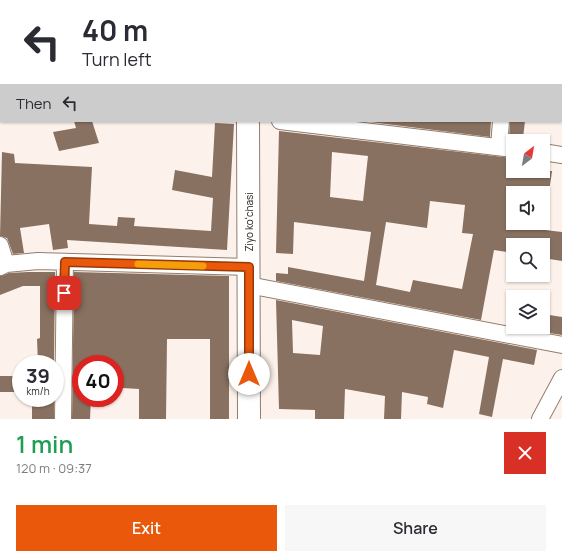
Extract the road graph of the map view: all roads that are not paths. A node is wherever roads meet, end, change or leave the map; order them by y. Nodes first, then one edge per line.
1 (248, 122) edge
2 (298, 122) edge
3 (502, 122) edge
4 (385, 127) edge
5 (506, 148) edge
6 (550, 153) edge
7 (562, 155) edge
8 (0, 245) edge
9 (65, 262) junction
10 (3, 266) edge
11 (249, 276) junction
12 (562, 345) edge
13 (562, 378) edge
14 (63, 419) edge
15 (249, 419) edge
16 (540, 419) edge

1 - 11 street, Ziyo koʻchasi
2 - 4 street
3 - 5 street
4 - 5 street
6 - 7 street
8 - 10 street
9 - 10 street
9 - 11 street
9 - 14 street
11 - 12 street
11 - 15 street, Ziyo koʻchasi
13 - 16 street

